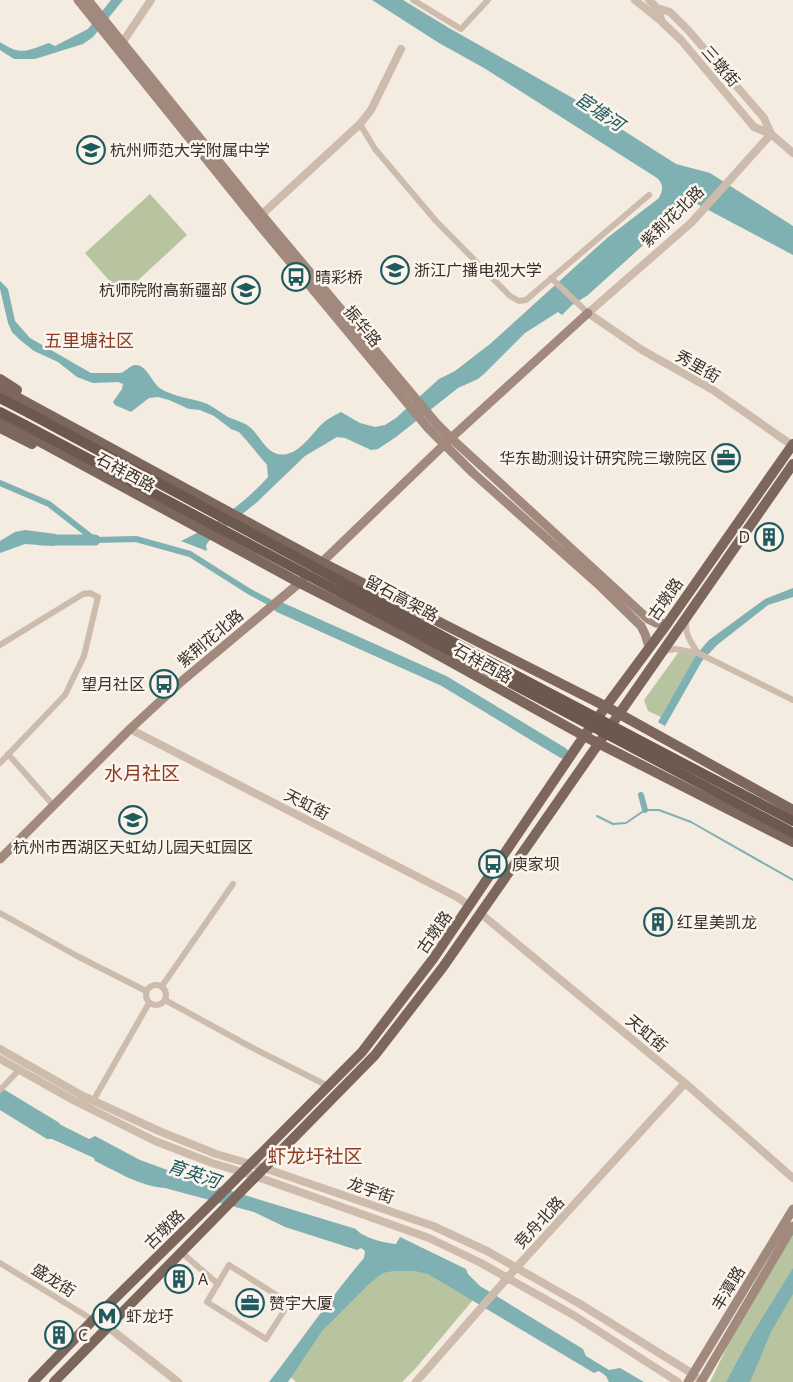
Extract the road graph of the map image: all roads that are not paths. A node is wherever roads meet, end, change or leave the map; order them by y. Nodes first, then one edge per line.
1 (78, 0) edge
2 (88, 0) edge
3 (151, 0) edge
4 (413, 0) edge
5 (488, 0) edge
6 (635, 0) edge
7 (649, 0) edge
8 (657, 8) junction
9 (94, 13) junction
10 (662, 22) junction
11 (120, 46) junction
12 (401, 49) dead end
13 (360, 124) junction
14 (771, 134) junction
15 (793, 153) edge
16 (649, 195) dead end
17 (259, 218) junction
18 (551, 278) junction
19 (588, 313) junction
20 (0, 379) edge
21 (0, 388) edge
22 (409, 397) junction
23 (0, 398) edge
24 (0, 412) edge
25 (0, 420) edge
26 (0, 428) edge
27 (101, 442) junction
28 (447, 442) junction
29 (793, 445) edge
30 (54, 450) junction
31 (793, 464) edge
32 (321, 562) junction
33 (300, 583) junction
34 (687, 616) junction
35 (667, 624) junction
36 (0, 644) edge
37 (649, 647) junction
38 (662, 651) junction
39 (698, 653) junction
40 (793, 700) edge
41 (605, 706) junction
42 (618, 714) junction
43 (130, 728) junction
44 (584, 736) junction
45 (598, 742) junction
46 (8, 754) junction
47 (0, 763) edge
48 (53, 806) junction
49 (793, 810) edge
50 (793, 821) edge
51 (793, 833) edge
52 (793, 842) edge
53 (0, 859) edge
54 (233, 884) dead end
55 (470, 906) junction
56 (0, 913) edge
57 (480, 913) junction
58 (162, 986) junction
59 (146, 991) junction
60 (165, 1000) junction
61 (149, 1003) junction
62 (0, 1049) edge
63 (0, 1059) edge
64 (18, 1071) junction
65 (685, 1083) junction
66 (328, 1086) junction
67 (0, 1090) edge
68 (92, 1101) junction
69 (250, 1164) junction
70 (264, 1168) junction
71 (242, 1172) junction
72 (256, 1176) junction
73 (793, 1178) edge
74 (793, 1209) edge
75 (793, 1226) edge
76 (181, 1252) junction
77 (0, 1263) edge
78 (516, 1268) junction
79 (507, 1278) junction
80 (218, 1284) junction
81 (93, 1320) junction
82 (108, 1327) junction
83 (690, 1378) edge
84 (33, 1382) edge
85 (54, 1382) edge
86 (178, 1382) edge
87 (416, 1382) edge
88 (678, 1382) edge
89 (701, 1382) edge

1 - 9 main road, 振华路
2 - 9 main road, 振华路
3 - 11 street
4 - 5 street
6 - 10 street
7 - 8 street, 三墩街
8 - 10 street, 三墩街
8 - 14 street, 三墩街
9 - 11 main road, 振华路
10 - 14 street, 三墩街
11 - 17 main road, 振华路
12 - 13 street
13 - 17 street
13 - 18 street
14 - 15 street, 三墩街
14 - 19 street, 紫荆花北路
16 - 18 street
17 - 22 main road, 振华路
18 - 19 street
19 - 28 main road, 紫荆花北路
19 - 29 street, 秀里街
20 - 27 main road, 石祥西路
21 - 27 main road, 石祥西路
22 - 28 main road, 振华路
22 - 28 main road, 振华路
23 - 50 highway, 留石高架路, bridge
24 - 51 highway, 留石高架路, bridge
25 - 30 main road, 石祥西路
26 - 30 main road, 石祥西路
27 - 32 main road, 石祥西路
28 - 32 main road, 紫荆花北路
28 - 35 main road, 振华路
28 - 37 main road, 振华路
29 - 35 main road, 古墩路
30 - 33 main road, 石祥西路
31 - 34 main road, 古墩路
32 - 33 main road, 紫荆花北路
32 - 41 main road, 石祥西路
33 - 43 main road, 紫荆花北路
33 - 44 main road, 石祥西路
34 - 38 main road, 古墩路
34 - 39 street
35 - 37 main road, 古墩路
36 - 46 street
37 - 41 main road, 古墩路
38 - 39 street
38 - 42 main road, 古墩路
39 - 40 street
41 - 42 main road, 石祥西路
41 - 44 main road, 古墩路
42 - 45 main road, 古墩路
42 - 49 main road, 石祥西路
43 - 48 main road, 紫荆花北路
43 - 55 street, 天虹街
44 - 45 main road, 石祥西路
44 - 55 main road, 古墩路
45 - 52 main road, 石祥西路
45 - 57 main road, 古墩路
46 - 47 street
46 - 48 street
48 - 53 main road, 紫荆花北路
54 - 58 street
55 - 66 main road, 古墩路
56 - 59 street
57 - 65 street, 天虹街
57 - 70 main road, 古墩路
58 - 59 street
58 - 60 street
59 - 61 street
60 - 61 street
60 - 66 street
61 - 68 street
62 - 68 street, 龙宇街
63 - 64 street, 龙宇街
64 - 67 street
64 - 71 street, 龙宇街
65 - 73 street, 天虹街
65 - 78 street, 竞舟北路
66 - 69 main road, 古墩路
68 - 69 street, 龙宇街
69 - 70 street, 龙宇街
69 - 71 main road, 古墩路
70 - 72 main road, 古墩路
70 - 78 street, 龙宇街
71 - 72 street, 龙宇街
71 - 81 main road, 古墩路
72 - 76 main road, 古墩路
72 - 79 street, 龙宇街
74 - 83 main road, 丰潭路
75 - 89 main road, 丰潭路
76 - 80 street
76 - 82 main road, 古墩路
77 - 81 street, 盛龙街
78 - 79 street, 竞舟北路
78 - 83 street, 龙宇街
79 - 87 street, 竞舟北路
79 - 88 street, 龙宇街
80 - 80 street
81 - 84 main road, 古墩路
82 - 85 main road, 古墩路
82 - 86 street
83 - 89 street, 龙宇街

